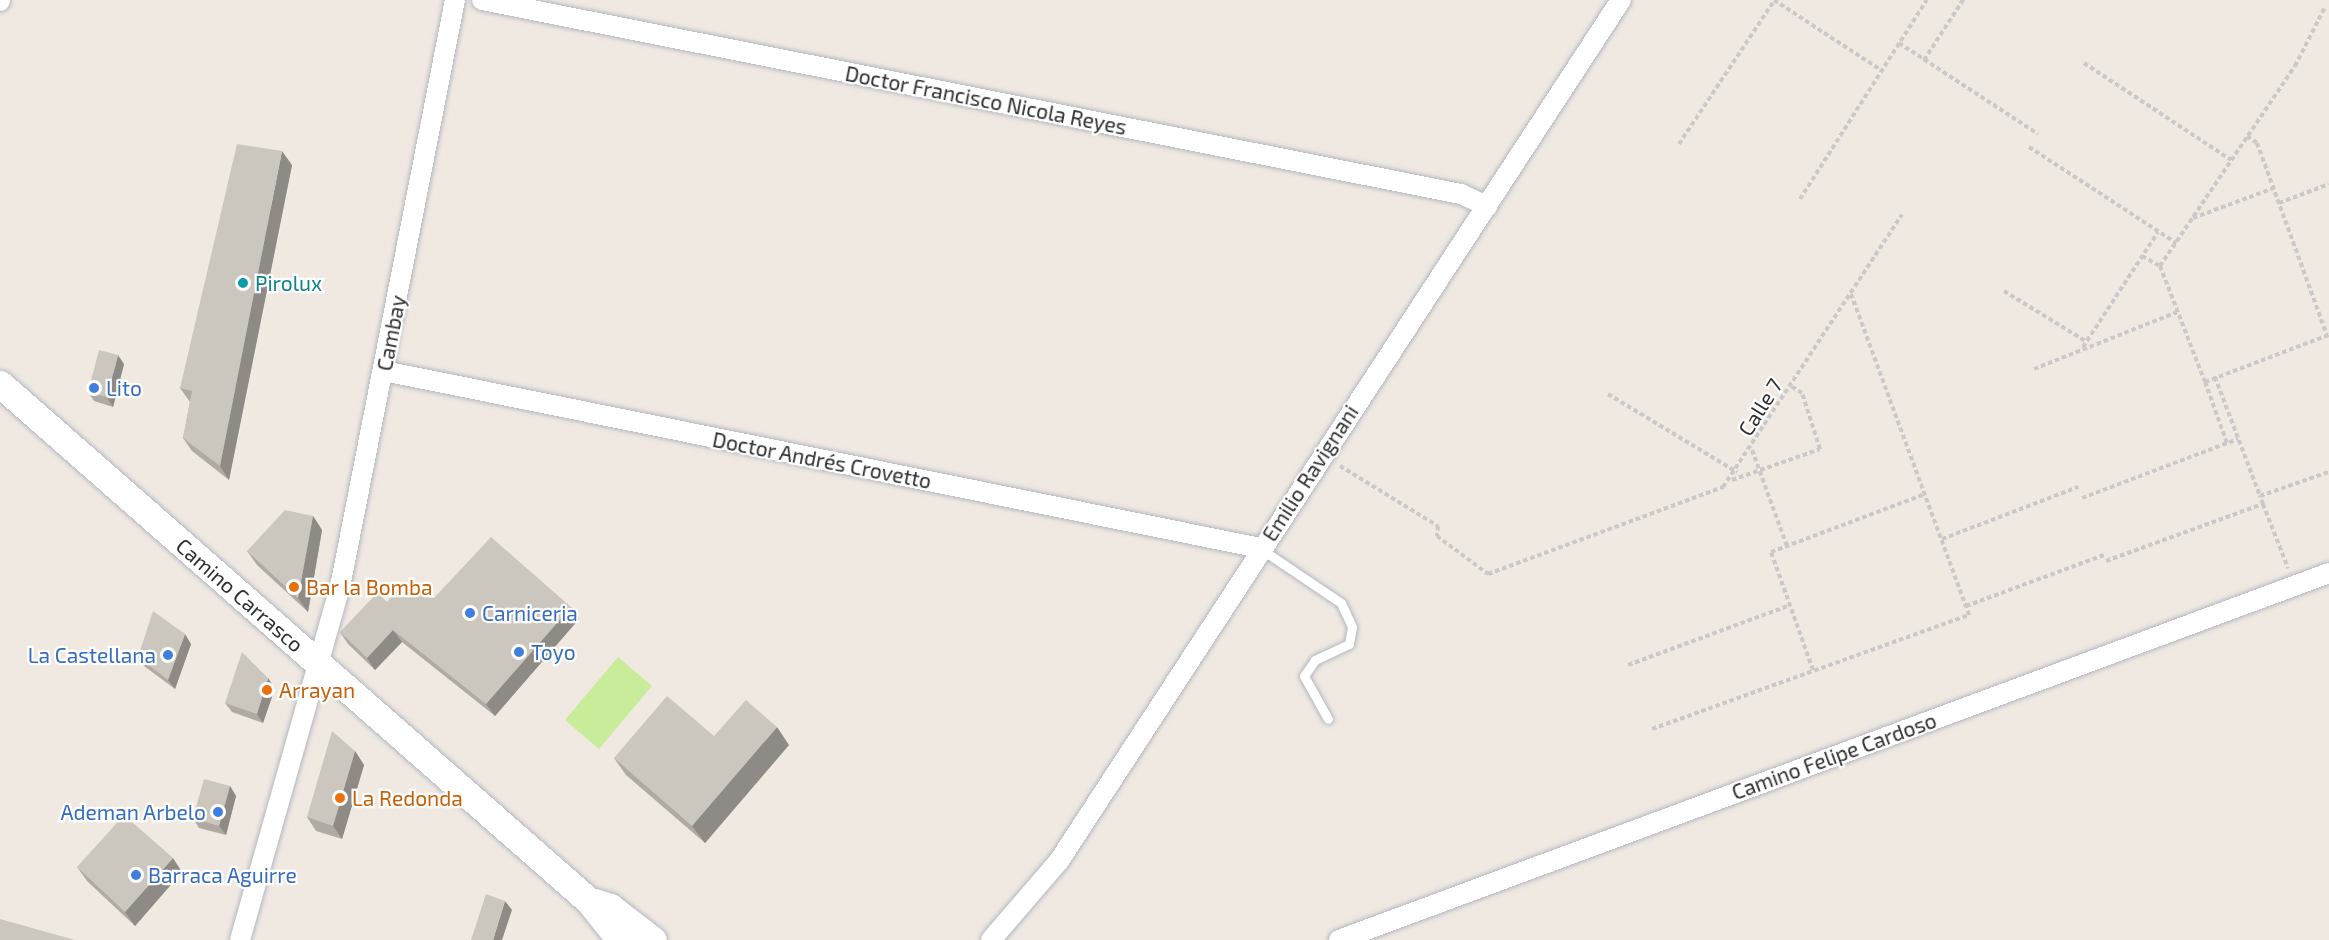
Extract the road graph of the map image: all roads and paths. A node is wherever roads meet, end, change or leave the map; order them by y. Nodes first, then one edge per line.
1 (455, 0) edge
2 (482, 0) edge
3 (1621, 0) edge
4 (1774, 0) edge
5 (1927, 0) edge
6 (1963, 0) edge
7 (2325, 7) dead end
8 (1899, 43) junction
9 (1924, 60) junction
10 (2084, 63) dead end
11 (1881, 70) junction
12 (2038, 134) dead end
13 (2247, 136) junction
14 (1679, 144) dead end
15 (2029, 147) dead end
16 (2231, 160) junction
17 (2329, 184) edge
18 (2274, 188) junction
19 (1800, 199) dead end
20 (2279, 203) junction
21 (1487, 206) junction
22 (1902, 214) dead end
23 (2192, 219) junction
24 (2158, 232) junction
25 (2175, 243) junction
26 (2142, 256) junction
27 (2160, 266) junction
28 (2004, 291) dead end
29 (1851, 293) junction
30 (2177, 312) junction
31 (2328, 335) edge
32 (2087, 342) junction
33 (2083, 348) junction
34 (2034, 369) dead end
35 (384, 371) junction
36 (2215, 377) junction
37 (2205, 382) junction
38 (0, 384) edge
39 (1791, 387) junction
40 (1608, 394) dead end
41 (2238, 439) junction
42 (2227, 444) junction
43 (1751, 450) junction
44 (1322, 454) junction
45 (1758, 471) junction
46 (1737, 472) junction
47 (2329, 472) edge
48 (1732, 480) junction
49 (2078, 487) dead end
50 (1925, 494) junction
51 (2260, 496) junction
52 (2082, 498) dead end
53 (2263, 504) junction
54 (1942, 540) junction
55 (1786, 546) junction
56 (1260, 548) junction
57 (2104, 555) dead end
58 (2106, 561) dead end
59 (2329, 573) edge
60 (2294, 586) junction
61 (1790, 605) junction
62 (1966, 606) junction
63 (319, 665) junction
64 (1628, 665) dead end
65 (1813, 670) junction
66 (1328, 719) dead end
67 (1652, 729) dead end
68 (589, 901) junction
69 (240, 940) edge
70 (620, 940) edge
71 (652, 940) edge
72 (991, 940) edge
73 (1339, 940) edge

1 - 35 street, Cambay
2 - 21 street, Doctor Francisco Nicola Reyes
3 - 21 street, Emilio Ravignani
4 - 11 path
4 - 14 path
5 - 8 path
6 - 9 path
7 - 13 path
8 - 9 path
8 - 11 path
9 - 12 path
10 - 16 path
11 - 19 path
13 - 16 path
13 - 18 path
15 - 24 path
16 - 23 path
17 - 20 path
18 - 20 path
18 - 23 path
20 - 31 path
21 - 44 street, Emilio Ravignani
22 - 29 path, Calle 7
23 - 25 path
24 - 25 path
24 - 26 path
25 - 27 path
26 - 27 path
26 - 32 path
27 - 30 path
28 - 32 path
29 - 39 path, Calle 7
29 - 50 path
30 - 33 path
30 - 37 path
31 - 36 path
32 - 33 path
33 - 34 path
35 - 56 street, Doctor Andrés Crovetto
35 - 63 street, Cambay
36 - 37 path
36 - 41 path
37 - 42 path
38 - 63 main road, Camino Carrasco
39 - 43 path, Calle 7
39 - 45 path
40 - 46 path
41 - 42 path
41 - 51 path
42 - 52 path
43 - 45 path
43 - 46 path, Calle 7
44 - 48 path
44 - 56 street, Emilio Ravignani
45 - 48 path
45 - 55 path
46 - 48 path, Calle 7
47 - 51 path
49 - 54 path
50 - 54 path
50 - 55 path
51 - 53 path
53 - 58 path
53 - 60 path
54 - 62 path
55 - 61 path
56 - 66 lane
56 - 72 street, Emilio Ravignani
57 - 62 path
59 - 60 street, Camino Felipe Cardoso
60 - 73 street, Camino Felipe Cardoso
61 - 64 path
61 - 65 path
62 - 65 path
63 - 68 main road, Camino Carrasco
63 - 69 street, Cambay
65 - 67 path
68 - 70 main road, Camino Carrasco
68 - 71 main road, Camino Carrasco

